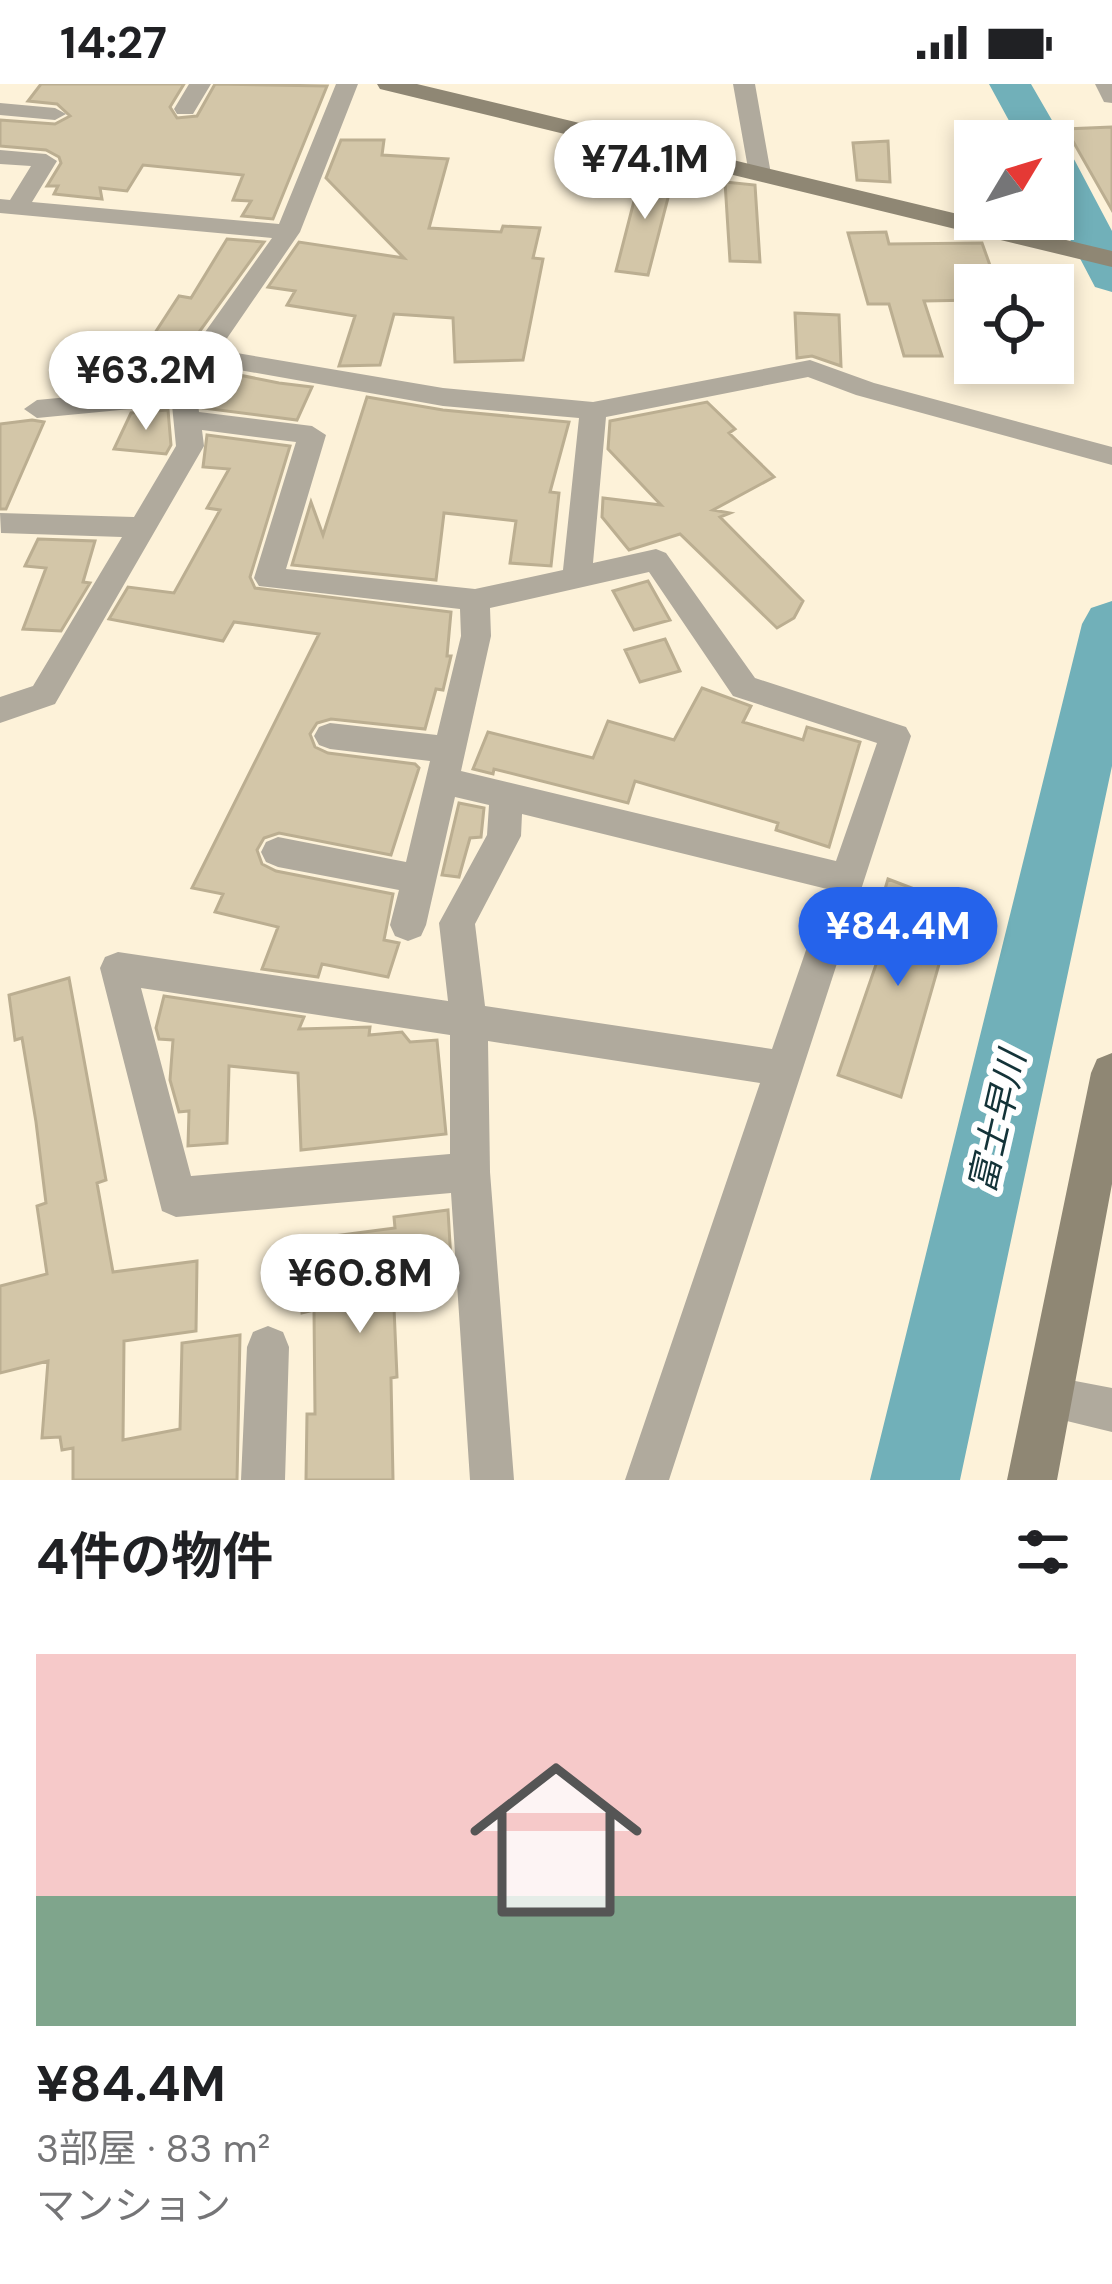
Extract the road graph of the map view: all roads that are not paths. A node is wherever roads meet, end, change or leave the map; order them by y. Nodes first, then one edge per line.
1 (11, 84) edge
2 (200, 84) edge
3 (346, 84) edge
4 (388, 84) edge
5 (744, 84) edge
6 (1106, 84) edge
7 (1112, 97) edge
8 (0, 105) edge
9 (185, 109) dead end
10 (55, 113) dead end
11 (0, 157) edge
12 (760, 174) junction
13 (8, 207) edge
14 (288, 232) junction
15 (1112, 259) edge
16 (202, 355) junction
17 (186, 407) junction
18 (37, 409) dead end
19 (592, 411) junction
20 (1112, 456) edge
21 (1, 523) edge
22 (142, 527) junction
23 (577, 576) junction
24 (475, 600) junction
25 (0, 710) edge
26 (330, 736) dead end
27 (448, 766) junction
28 (506, 796) junction
29 (278, 851) dead end
30 (417, 879) junction
31 (847, 879) junction
32 (408, 925) dead end
33 (469, 1024) junction
34 (782, 1068) junction
35 (1112, 1073) edge
36 (470, 1172) junction
37 (268, 1347) dead end
38 (1049, 1398) junction
39 (1112, 1410) edge
40 (263, 1480) edge
41 (492, 1480) edge
42 (647, 1480) edge
43 (1032, 1480) edge

1 - 8 street
2 - 9 street
3 - 14 street
4 - 12 street
5 - 12 street
6 - 7 street
8 - 10 street
11 - 13 street
12 - 15 street
13 - 14 street
14 - 16 street
16 - 17 street
16 - 19 street
17 - 18 street
17 - 22 street
17 - 24 street
19 - 20 street
19 - 23 street
21 - 22 street
22 - 25 street
23 - 24 street
23 - 31 street
24 - 27 street
26 - 27 street
27 - 28 street
27 - 30 street
28 - 31 street
28 - 33 street
29 - 30 street
30 - 32 street
31 - 34 street
33 - 34 street
33 - 36 street
33 - 36 street
34 - 42 street
35 - 38 street
36 - 41 street
37 - 40 street
38 - 39 street
38 - 43 street

